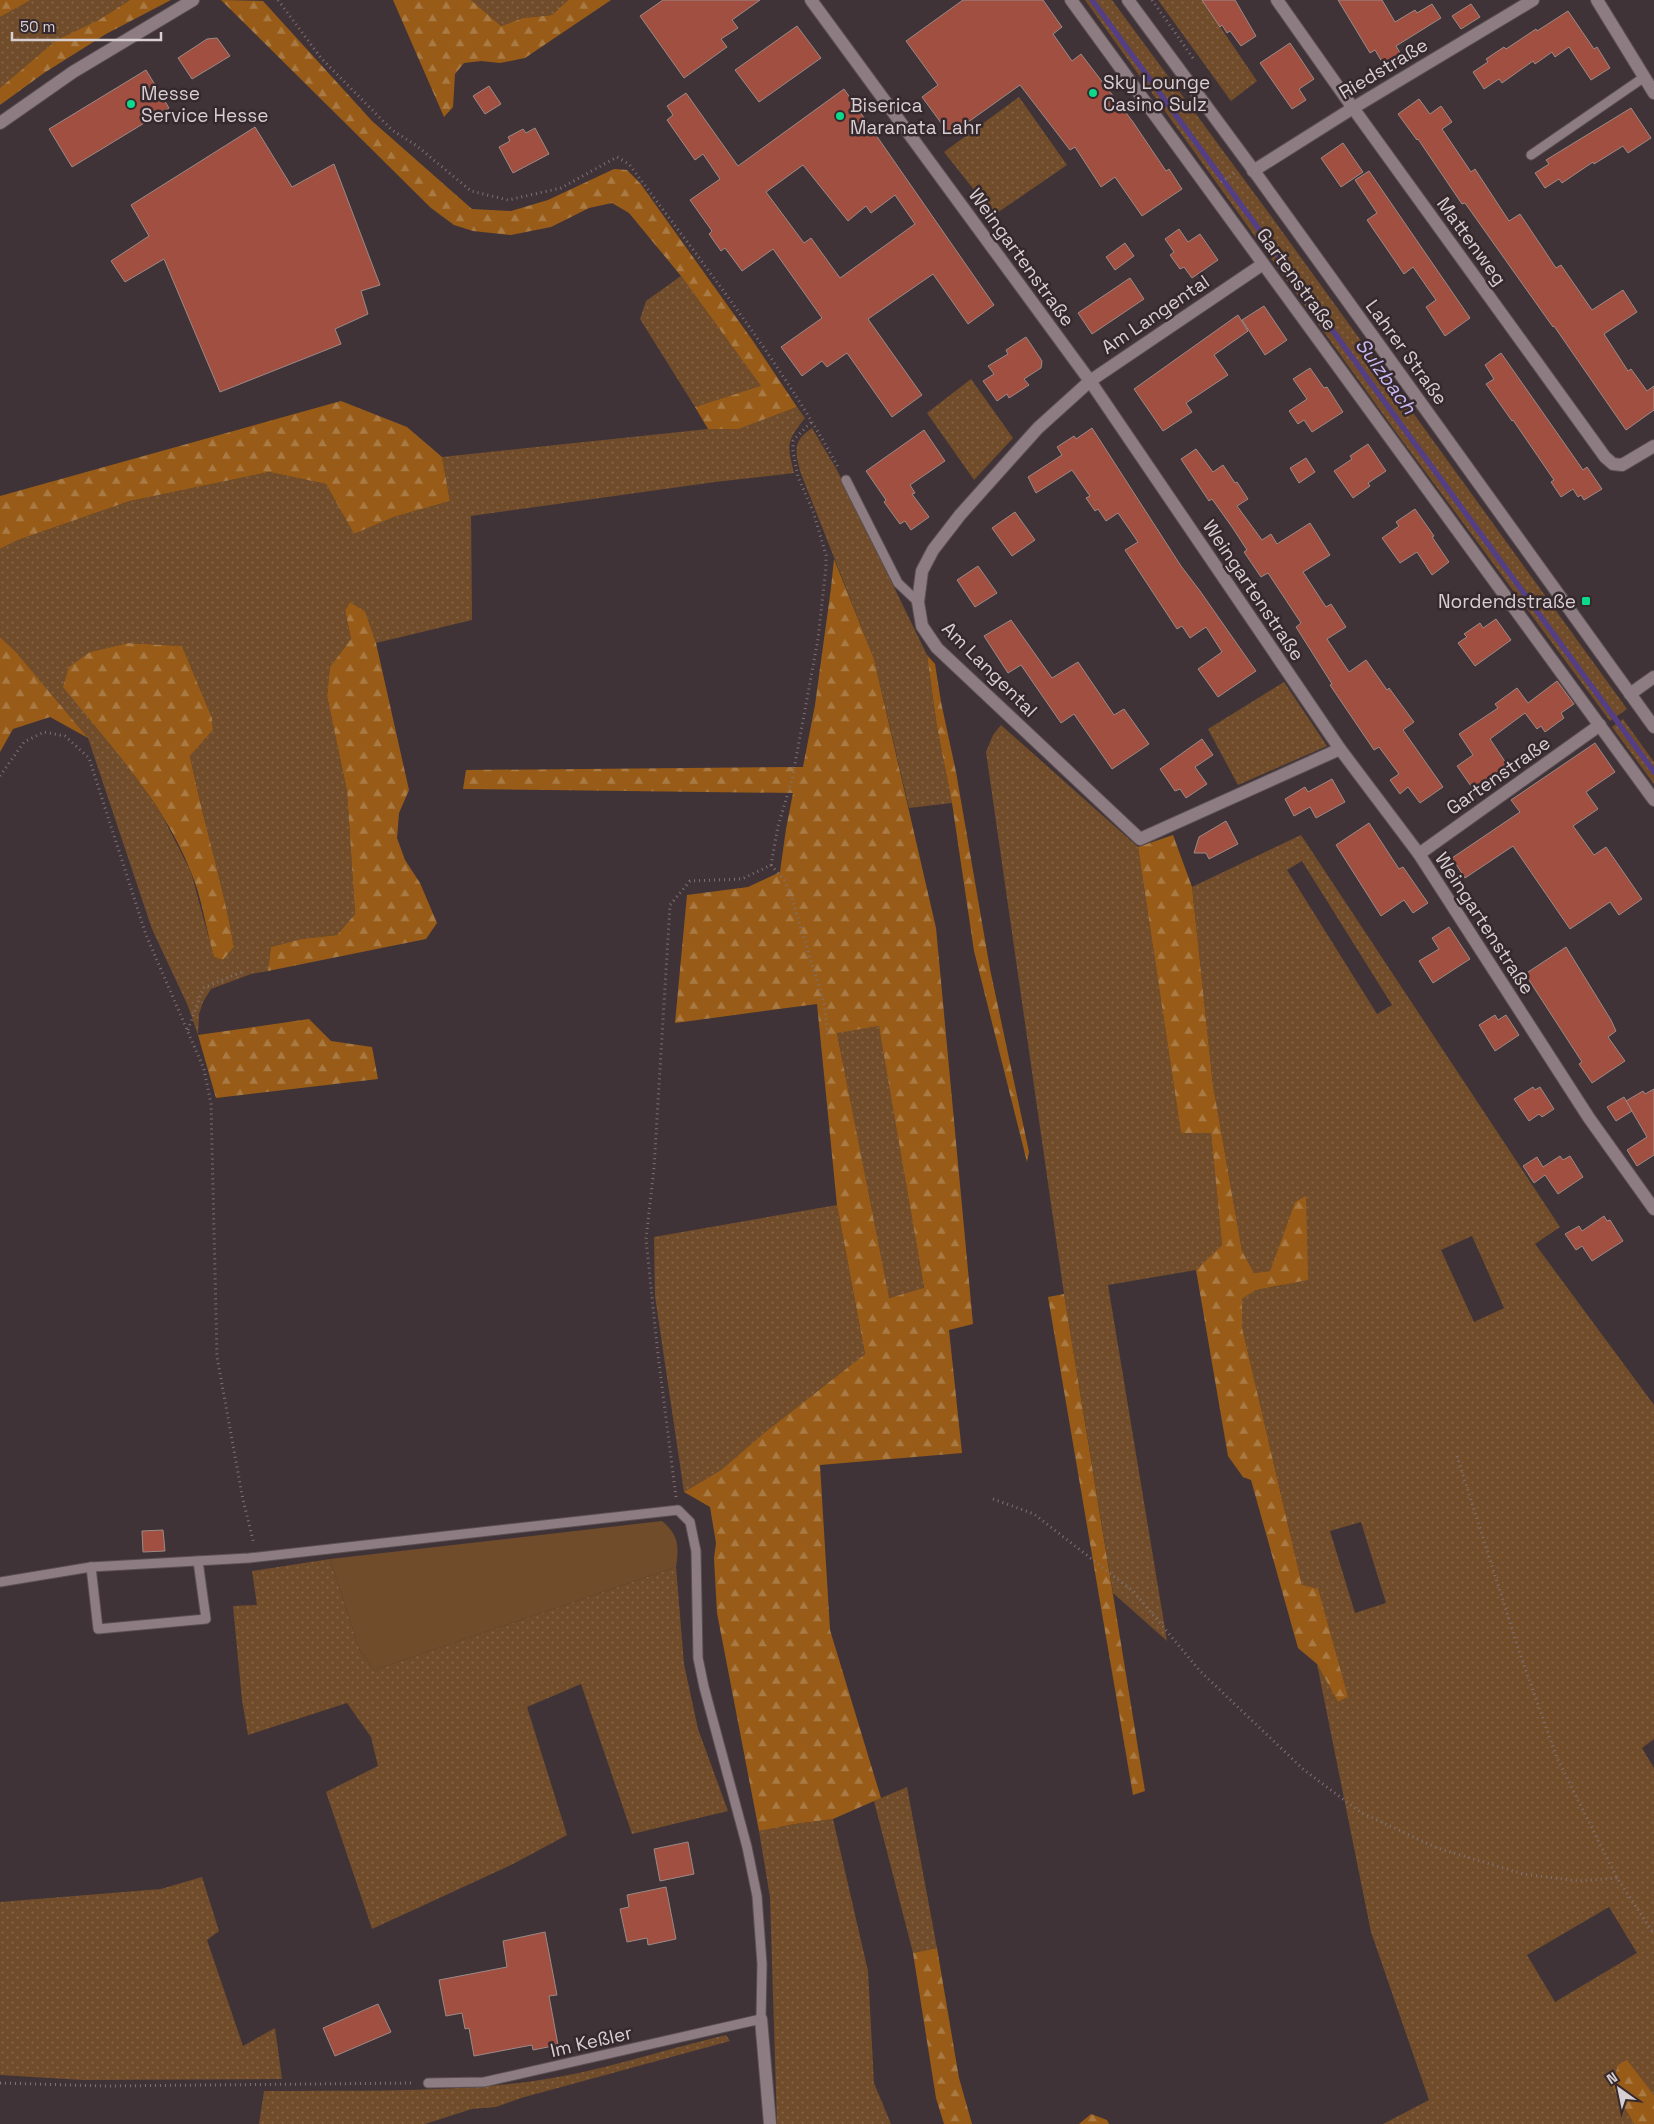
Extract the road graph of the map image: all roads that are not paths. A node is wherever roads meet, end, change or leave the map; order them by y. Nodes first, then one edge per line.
1 (193, 0) edge
2 (811, 0) edge
3 (1071, 0) edge
4 (1128, 0) edge
5 (1277, 0) edge
6 (1533, 0) edge
7 (1597, 0) edge
8 (1643, 78) junction
9 (1654, 93) edge
10 (1353, 108) junction
11 (0, 123) edge
12 (1531, 155) dead end
13 (1253, 171) junction
14 (1262, 264) junction
15 (1090, 381) junction
16 (1654, 446) edge
17 (846, 480) road end
18 (918, 602) junction
19 (1654, 677) edge
20 (1630, 694) junction
21 (1600, 725) junction
22 (1654, 727) edge
23 (1340, 748) junction
24 (1654, 800) edge
25 (1419, 854) junction
26 (1654, 1209) edge
27 (198, 1561) junction
28 (90, 1567) junction
29 (0, 1582) edge
30 (761, 2019) junction
31 (428, 2083) road end
32 (770, 2124) edge

1 - 11 street
2 - 15 street, Weingartenstraße
3 - 14 street, Gartenstraße
4 - 13 street, Lahrer Straße
5 - 10 street, Mattenweg
6 - 10 street, Riedstraße
7 - 8 street
8 - 9 street
8 - 12 lane
10 - 13 street, Riedstraße
10 - 16 street, Mattenweg
13 - 20 street, Lahrer Straße
14 - 15 street, Am Langental
14 - 21 street, Gartenstraße
15 - 18 street, Am Langental
15 - 23 street, Weingartenstraße
17 - 18 lane
18 - 23 street, Am Langental
19 - 20 street
20 - 22 street, Lahrer Straße
21 - 24 street, Gartenstraße
21 - 25 street, Gartenstraße
23 - 25 street, Weingartenstraße
25 - 26 street, Weingartenstraße
27 - 28 lane
27 - 28 lane
27 - 30 lane
28 - 29 lane
30 - 31 lane, Im Keßler
30 - 32 street

